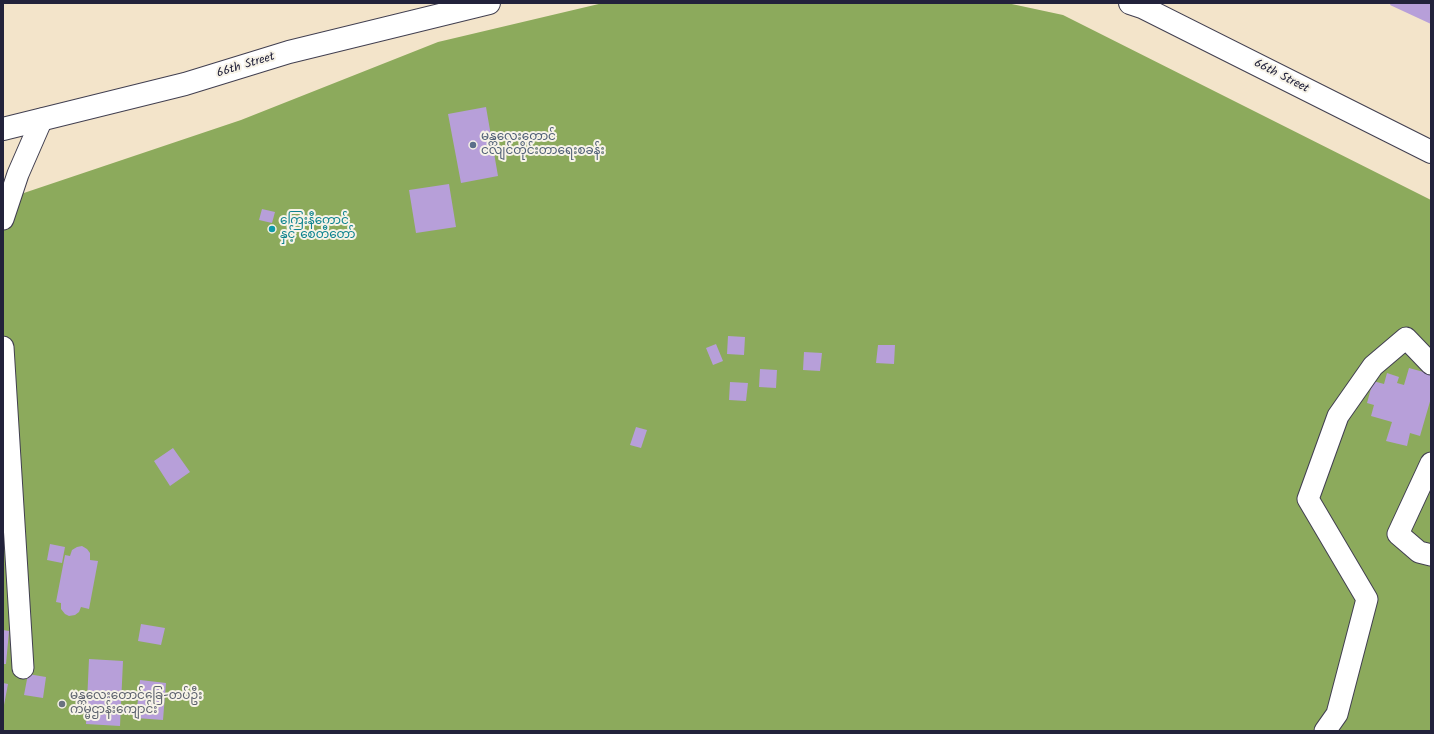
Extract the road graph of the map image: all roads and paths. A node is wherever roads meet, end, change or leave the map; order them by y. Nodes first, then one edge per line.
1 (489, 3) edge
2 (1130, 3) edge
3 (42, 118) junction
4 (3, 129) edge
5 (1431, 152) edge
6 (3, 219) edge
7 (3, 347) edge
8 (1431, 364) edge
9 (1431, 463) edge
10 (1431, 555) edge
11 (23, 668) dead end
12 (1325, 731) edge

1 - 3 street, 66th Street
2 - 5 street, 66th Street
3 - 4 street, 66th Street
3 - 6 street
7 - 11 street
8 - 12 street
9 - 10 street

